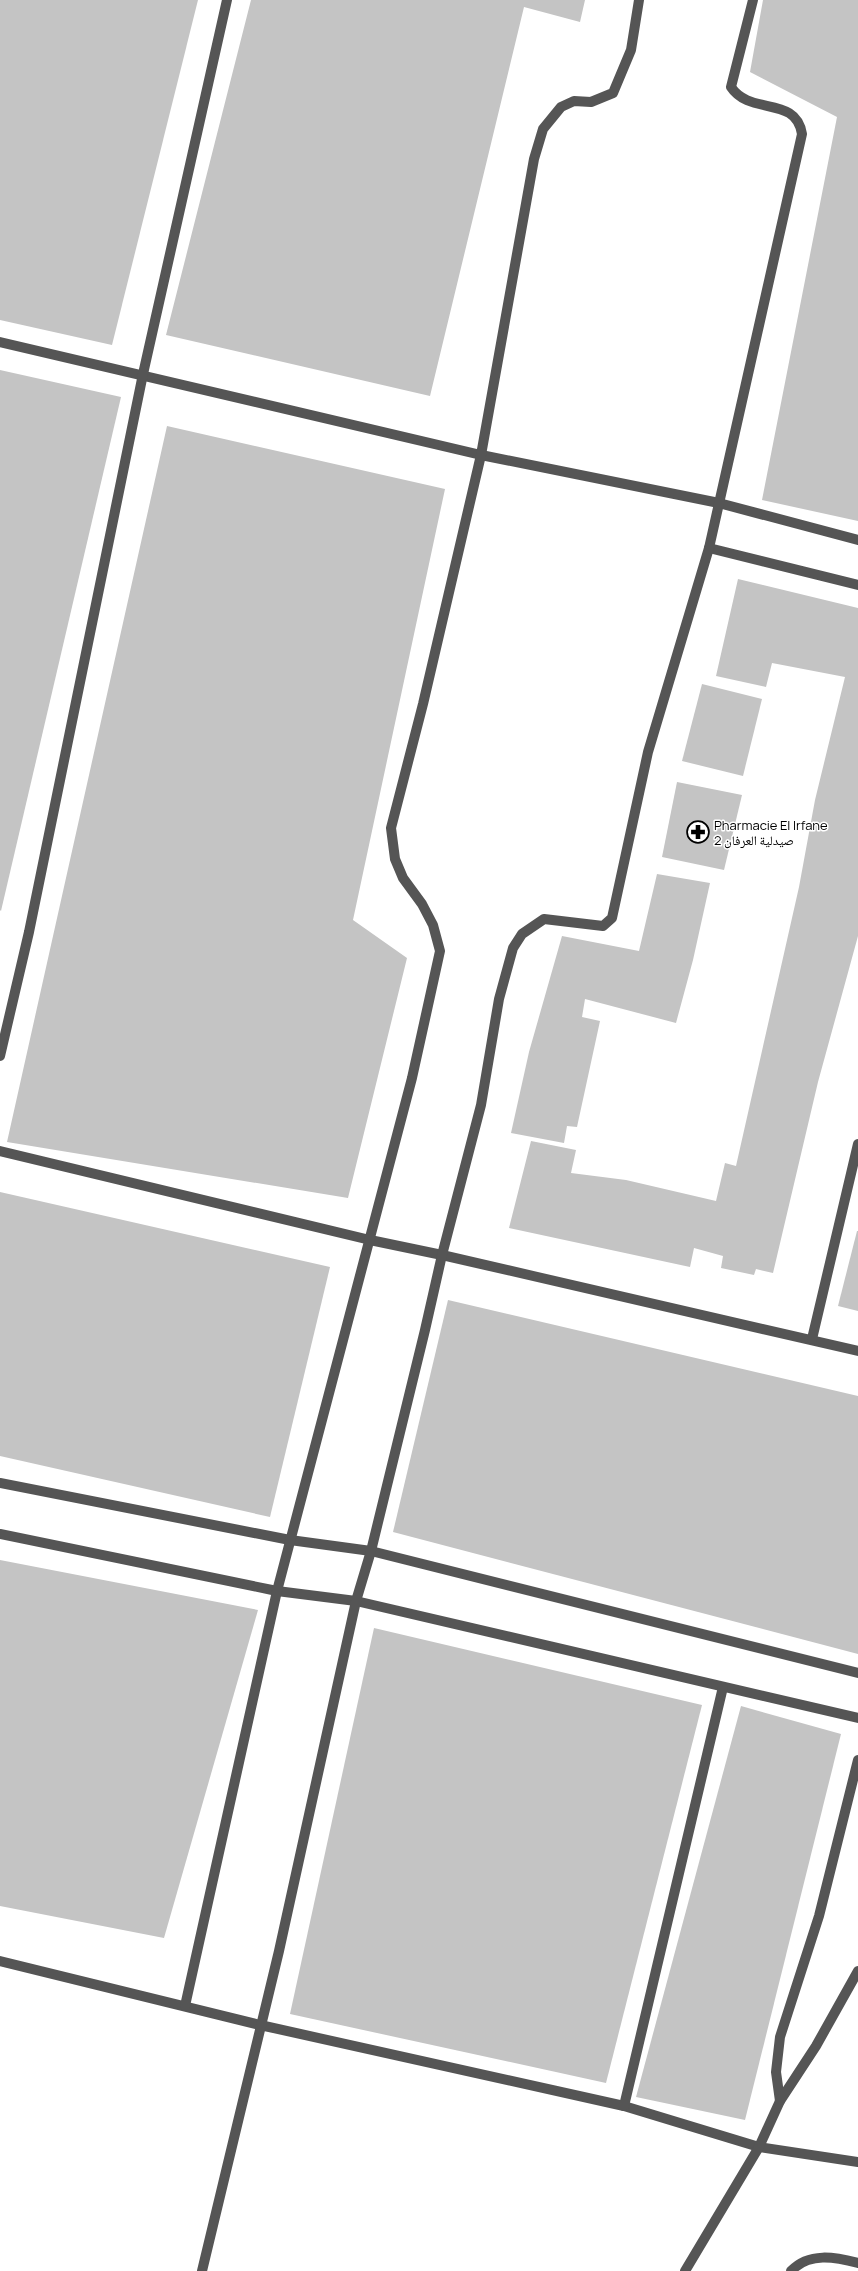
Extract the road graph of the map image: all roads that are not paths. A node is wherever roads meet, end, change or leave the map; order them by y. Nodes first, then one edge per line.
1 (227, 0) edge
2 (639, 0) edge
3 (753, 0) edge
4 (0, 342) edge
5 (143, 374) junction
6 (481, 455) junction
7 (719, 503) junction
8 (858, 540) edge
9 (709, 548) junction
10 (858, 585) edge
11 (0, 1056) edge
12 (858, 1144) edge
13 (0, 1152) edge
14 (370, 1240) junction
15 (442, 1255) junction
16 (812, 1339) junction
17 (858, 1351) edge
18 (0, 1483) edge
19 (0, 1534) edge
20 (290, 1540) junction
21 (371, 1551) junction
22 (277, 1591) junction
23 (356, 1601) junction
24 (858, 1673) edge
25 (723, 1687) junction
26 (858, 1718) edge
27 (858, 1760) edge
28 (0, 1961) edge
29 (858, 1971) edge
30 (185, 2006) junction
31 (260, 2025) junction
32 (780, 2101) junction
33 (624, 2106) junction
34 (759, 2147) junction
35 (858, 2162) edge
36 (858, 2263) edge
37 (202, 2271) edge
38 (685, 2271) edge
39 (791, 2271) edge

1 - 5 street
2 - 6 street
3 - 7 street
4 - 5 street
5 - 6 street
5 - 11 street
6 - 7 street
6 - 14 street
7 - 8 street
7 - 9 street
9 - 10 street
9 - 15 street
12 - 16 street
13 - 14 street
14 - 15 street
14 - 20 street
15 - 16 street
15 - 21 street
16 - 17 street
18 - 20 street
19 - 22 street
20 - 21 street
20 - 22 street
21 - 23 street
21 - 24 street
22 - 23 street
22 - 30 street
23 - 25 street
23 - 31 street
25 - 26 street
25 - 33 street
27 - 32 street
28 - 30 street
29 - 32 street
30 - 31 street
31 - 33 street
31 - 37 street
32 - 34 street
33 - 34 street
34 - 35 street
34 - 38 street
36 - 39 street

